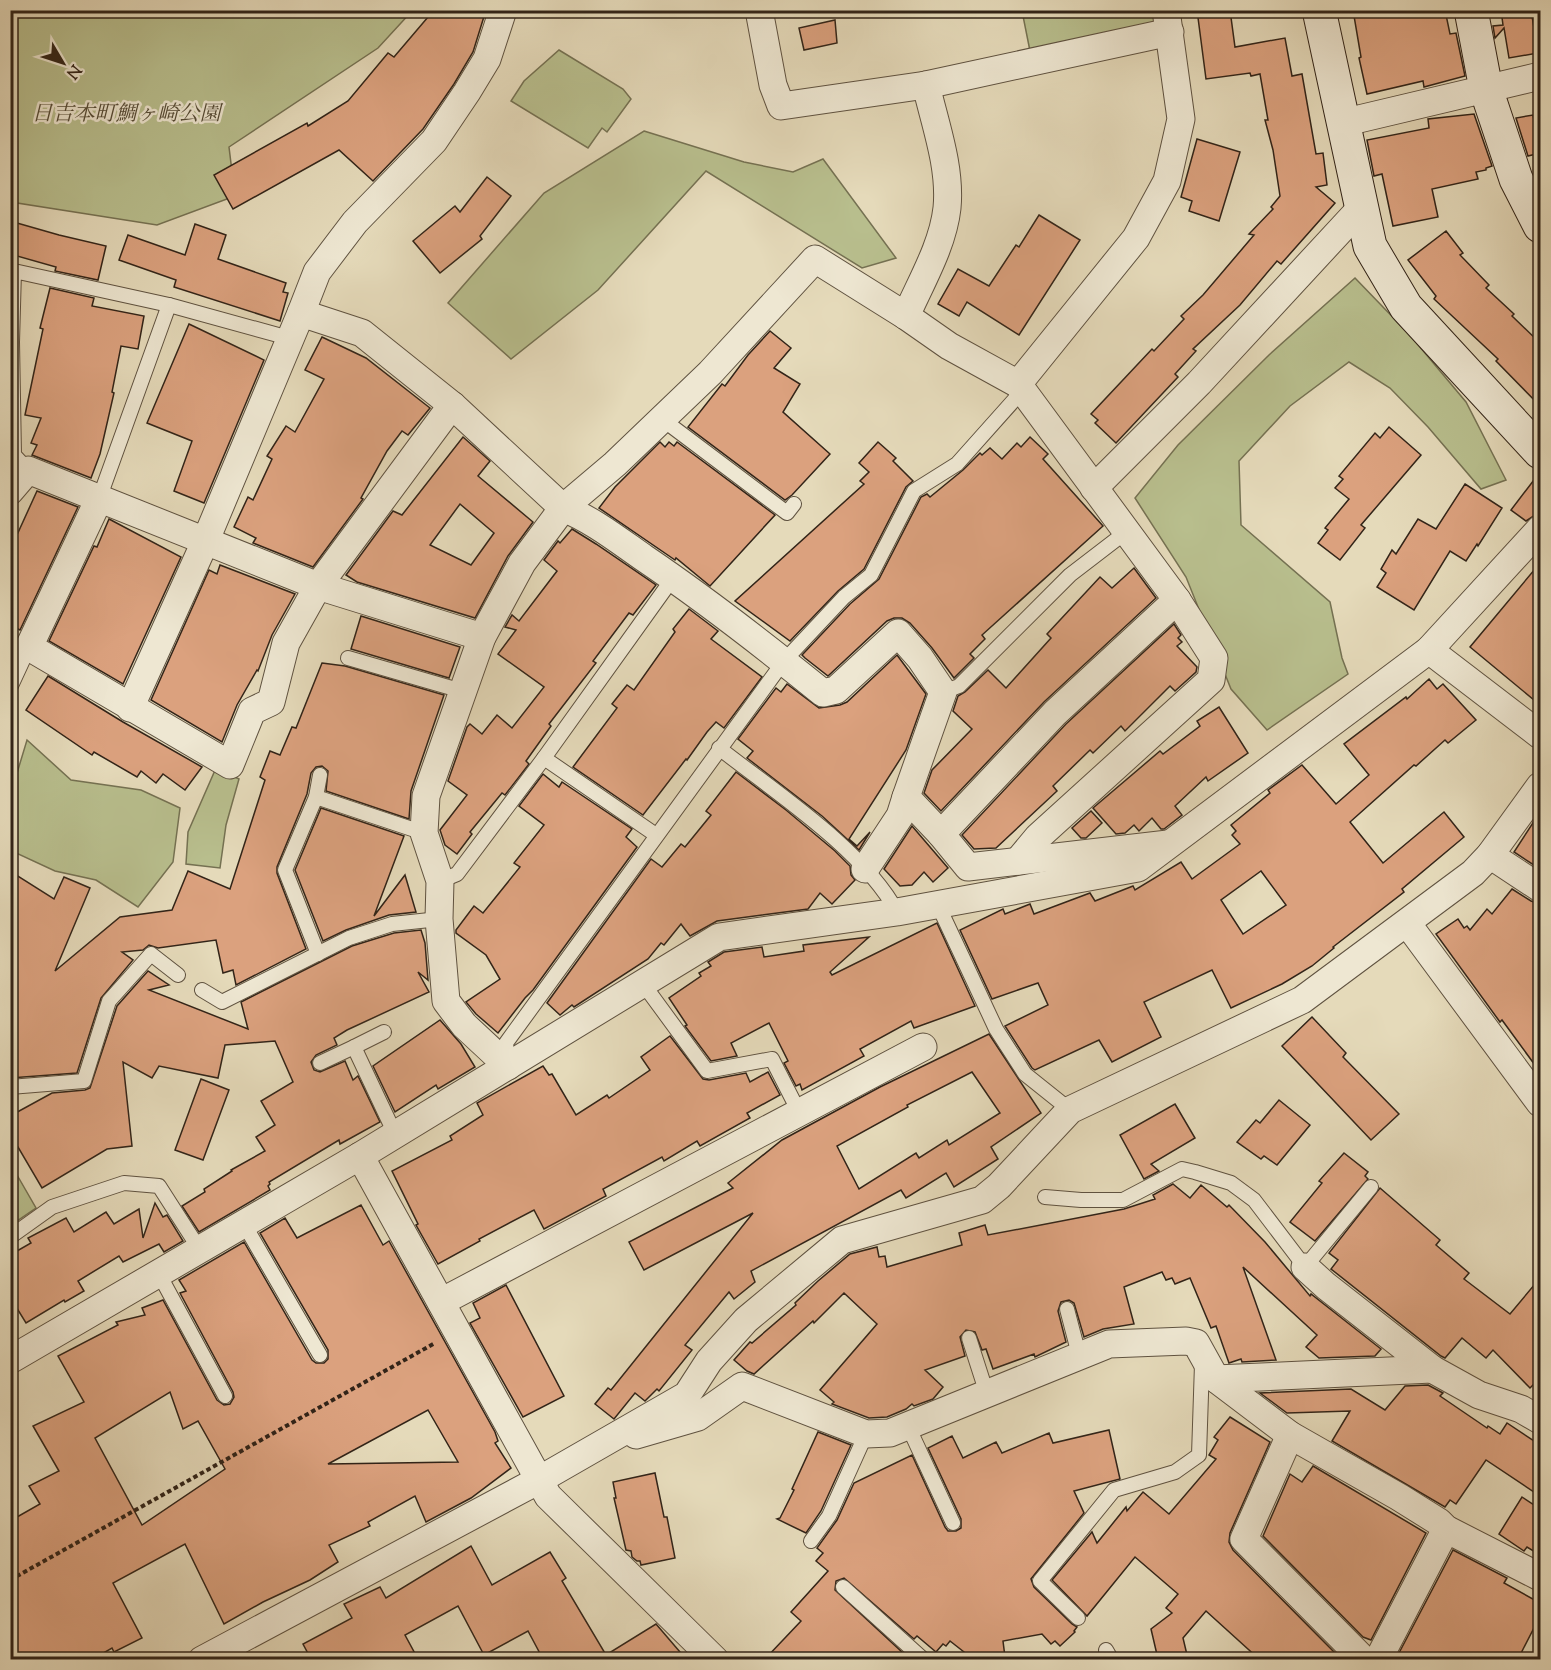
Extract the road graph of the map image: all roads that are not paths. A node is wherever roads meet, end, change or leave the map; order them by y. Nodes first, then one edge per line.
1 (503, 10) edge
2 (759, 10) edge
3 (1319, 10) edge
4 (1470, 10) edge
5 (1168, 21) edge
6 (1540, 76) edge
7 (926, 85) junction
8 (1486, 89) junction
9 (1342, 123) junction
10 (1361, 208) junction
11 (1540, 226) edge
12 (169, 305) junction
13 (301, 313) junction
14 (906, 316) junction
15 (289, 338) junction
16 (1021, 387) junction
17 (452, 405) junction
18 (662, 419) junction
19 (1540, 452) edge
20 (28, 470) junction
21 (1094, 488) junction
22 (10, 491) edge
23 (99, 499) junction
24 (794, 504) dead end
25 (563, 508) junction
26 (1540, 529) edge
27 (1126, 532) junction
28 (205, 542) junction
29 (673, 578) junction
30 (318, 586) junction
31 (1178, 600) junction
32 (482, 637) junction
33 (29, 647) junction
34 (1429, 650) junction
35 (348, 658) dead end
36 (784, 661) junction
37 (10, 688) edge
38 (462, 691) junction
39 (943, 692) junction
40 (130, 708) junction
41 (1540, 735) edge
42 (719, 748) junction
43 (544, 758) junction
44 (320, 775) dead end
45 (1540, 786) edge
46 (316, 796) junction
47 (906, 797) junction
48 (424, 833) junction
49 (941, 834) junction
50 (656, 835) junction
51 (1172, 844) junction
52 (1490, 855) junction
53 (1018, 861) junction
54 (865, 869) junction
55 (440, 881) junction
56 (1540, 888) edge
57 (938, 905) junction
58 (897, 912) junction
59 (439, 919) junction
60 (1407, 922) junction
61 (318, 954) junction
62 (178, 975) dead end
63 (644, 985) junction
64 (202, 990) dead end
65 (384, 1032) dead end
66 (354, 1047) junction
67 (923, 1047) dead end
68 (320, 1063) dead end
69 (508, 1066) junction
70 (10, 1087) edge
71 (1540, 1103) edge
72 (1070, 1110) junction
73 (799, 1112) junction
74 (395, 1134) junction
75 (360, 1156) junction
76 (1371, 1187) dead end
77 (1045, 1197) dead end
78 (244, 1224) junction
79 (10, 1237) edge
80 (200, 1250) junction
81 (1305, 1268) junction
82 (159, 1274) junction
83 (441, 1302) junction
84 (1067, 1309) dead end
85 (969, 1338) dead end
86 (1202, 1352) junction
87 (320, 1355) dead end
88 (1079, 1355) junction
89 (10, 1360) edge
90 (1432, 1369) junction
91 (1216, 1379) junction
92 (987, 1394) junction
93 (225, 1396) dead end
94 (1534, 1408) edge
95 (908, 1426) junction
96 (866, 1434) junction
97 (1290, 1435) junction
98 (605, 1441) junction
99 (539, 1480) junction
100 (953, 1523) dead end
101 (1446, 1529) junction
102 (811, 1541) dead end
103 (1540, 1577) edge
104 (843, 1587) dead end
105 (1078, 1618) dead end
106 (202, 1659) edge
107 (715, 1659) edge
108 (924, 1659) edge
109 (1365, 1659) edge
110 (1378, 1659) edge

1 - 13 street
2 - 7 street
3 - 9 street
4 - 8 street
5 - 7 street
5 - 16 street
6 - 8 street
7 - 14 street
8 - 9 street
8 - 11 street
9 - 10 street
10 - 19 street
10 - 21 street
12 - 15 lane
12 - 20 lane
12 - 23 lane
13 - 15 street
13 - 17 street
14 - 16 street
14 - 18 street
15 - 28 street
16 - 21 street
16 - 36 lane
17 - 25 street
17 - 30 street
18 - 24 lane
18 - 25 street
20 - 22 street
20 - 23 street
21 - 27 street
23 - 28 street
23 - 33 street
25 - 29 street
25 - 32 street
26 - 34 street
27 - 31 street
27 - 39 lane
28 - 30 street
28 - 40 street
29 - 36 street
29 - 43 lane
30 - 32 street
30 - 40 street
31 - 49 street
31 - 53 street
32 - 38 street
33 - 37 lane
33 - 40 street
34 - 41 street
34 - 51 street
35 - 38 lane
36 - 39 street
36 - 42 lane
38 - 48 street
39 - 47 street
42 - 50 lane
42 - 54 lane
43 - 50 lane
43 - 55 lane
44 - 46 lane
45 - 52 street
46 - 48 lane
46 - 61 lane
47 - 49 street
47 - 54 street
48 - 55 street
49 - 53 street
50 - 69 lane
51 - 53 street
51 - 57 street
52 - 56 street
52 - 60 street
54 - 58 lane
55 - 59 street
57 - 58 street
57 - 72 lane
58 - 63 street
59 - 61 lane
59 - 69 street
60 - 71 street
60 - 72 street
61 - 64 lane
62 - 70 lane
63 - 69 street
63 - 73 lane
65 - 66 lane
66 - 68 lane
66 - 74 lane
67 - 73 street
69 - 74 street
72 - 98 street
73 - 83 street
74 - 75 street
75 - 78 street
75 - 83 street
76 - 81 lane
77 - 81 lane
78 - 80 street
78 - 87 lane
79 - 80 lane
80 - 82 street
81 - 90 street
82 - 89 street
82 - 93 lane
83 - 99 street
84 - 88 lane
85 - 92 lane
86 - 88 street
86 - 91 street
86 - 105 lane
88 - 92 street
90 - 91 street
90 - 94 street
91 - 97 street
92 - 95 street
95 - 96 street
95 - 100 lane
96 - 98 street
96 - 102 lane
97 - 101 street
97 - 109 street
98 - 99 street
99 - 106 street
99 - 107 street
101 - 103 street
101 - 110 street
104 - 108 lane

